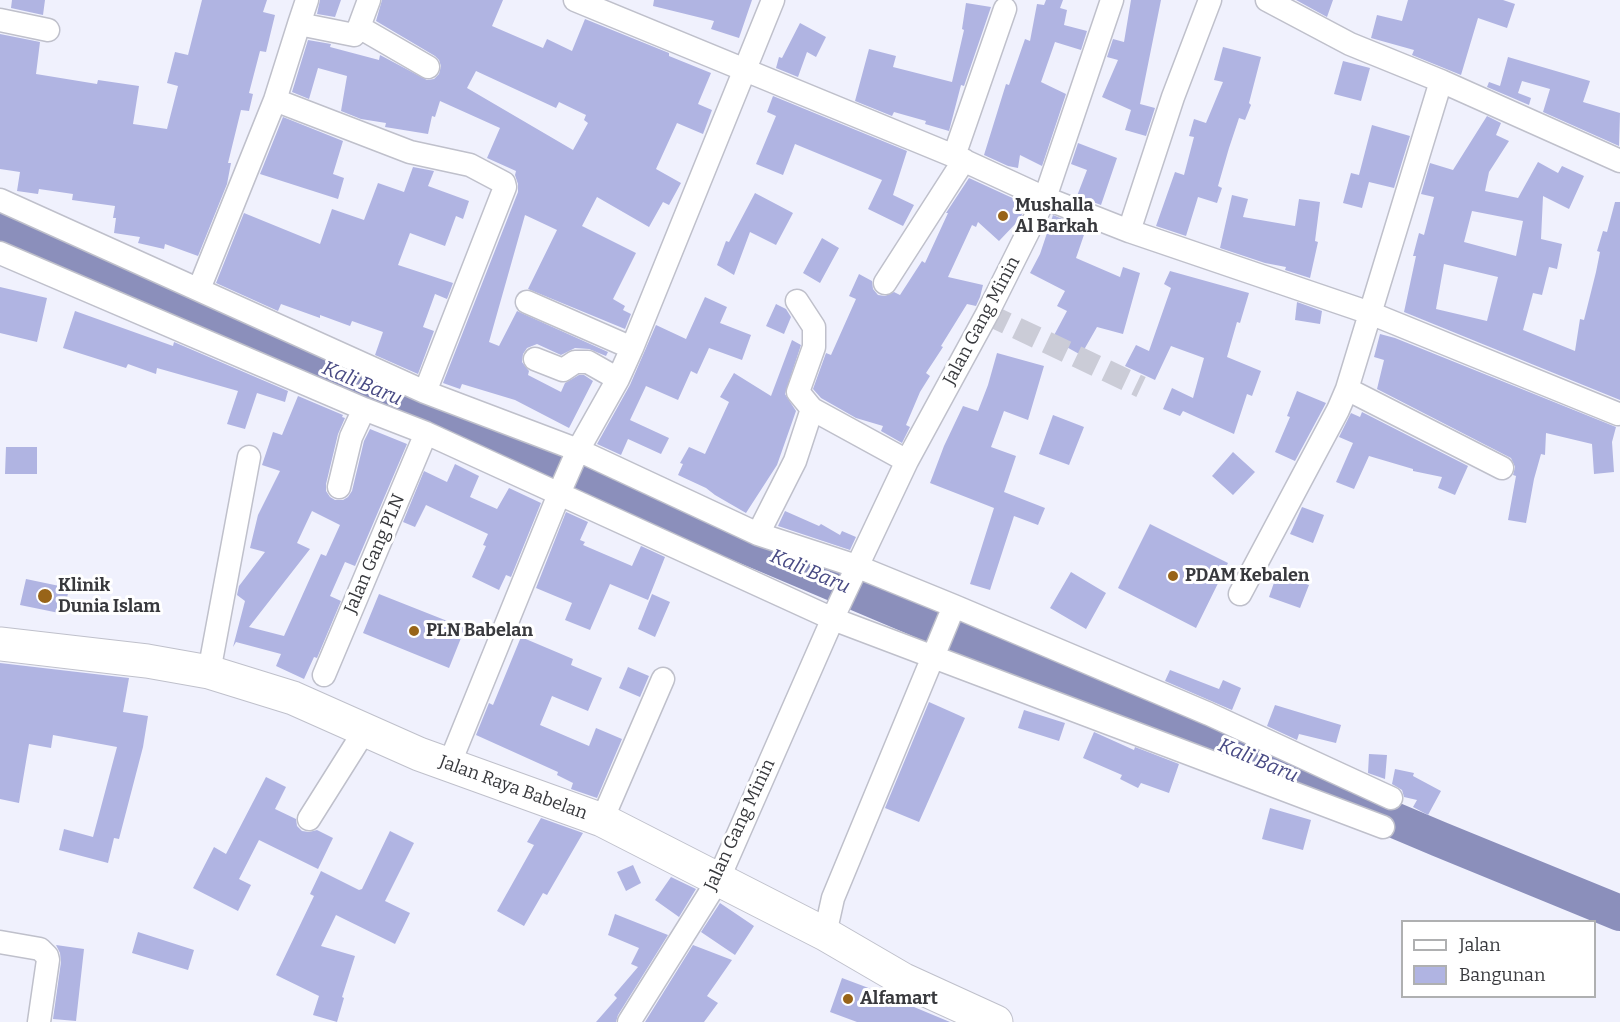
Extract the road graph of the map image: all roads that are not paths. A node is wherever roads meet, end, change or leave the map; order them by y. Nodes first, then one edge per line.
1 (307, 0) edge
2 (369, 0) edge
3 (575, 0) edge
4 (773, 0) edge
5 (1112, 0) edge
6 (1210, 0) edge
7 (1267, 0) edge
8 (1005, 9) dead end
9 (0, 20) edge
10 (299, 24) junction
11 (360, 27) junction
12 (48, 30) dead end
13 (428, 67) dead end
14 (745, 69) junction
15 (1441, 81) junction
16 (274, 100) junction
17 (959, 158) junction
18 (1620, 161) edge
19 (1045, 198) junction
20 (0, 200) edge
21 (1129, 231) junction
22 (0, 253) edge
23 (885, 283) dead end
24 (199, 289) junction
25 (797, 301) dead end
26 (527, 302) dead end
27 (1370, 313) junction
28 (632, 348) junction
29 (535, 359) dead end
30 (618, 379) junction
31 (1347, 389) junction
32 (425, 392) junction
33 (364, 409) junction
34 (812, 409) junction
35 (1618, 414) dead end
36 (426, 433) junction
37 (249, 457) dead end
38 (907, 461) junction
39 (1502, 468) dead end
40 (568, 473) junction
41 (339, 487) dead end
42 (758, 534) junction
43 (854, 573) junction
44 (1240, 594) dead end
45 (951, 613) junction
46 (835, 614) junction
47 (0, 644) edge
48 (934, 653) junction
49 (209, 672) junction
50 (324, 675) dead end
51 (663, 679) dead end
52 (365, 730) junction
53 (449, 765) junction
54 (1391, 798) dead end
55 (309, 819) dead end
56 (602, 820) junction
57 (1383, 827) dead end
58 (718, 880) junction
59 (825, 934) junction
60 (0, 942) edge
61 (39, 1022) edge
62 (629, 1022) edge
63 (996, 1022) edge

1 - 10 street
2 - 11 street
3 - 14 street
4 - 14 street
5 - 19 street, Jalan Gang Minin
6 - 21 street
7 - 15 street
8 - 17 street
9 - 12 street
10 - 11 street
10 - 16 street
11 - 13 street
14 - 17 street
14 - 28 street
15 - 18 street
15 - 27 street
16 - 24 street
16 - 32 street
17 - 19 street
17 - 23 street
19 - 21 street
19 - 38 street, Jalan Gang Minin
20 - 24 street
21 - 27 street
22 - 33 street
24 - 32 street
25 - 34 street
26 - 28 street
27 - 31 street
27 - 35 street
28 - 30 street
29 - 30 street
30 - 40 street
31 - 39 street
31 - 44 street
32 - 40 street
33 - 36 street
33 - 41 street
34 - 38 street
34 - 42 street
36 - 40 street
36 - 50 street, Jalan Gang PLN
37 - 49 street
38 - 43 street, Jalan Gang Minin
40 - 42 street
40 - 46 street
40 - 53 street
42 - 43 street
43 - 45 street
43 - 46 street, Jalan Gang Minin
45 - 48 street
45 - 54 street
46 - 48 street
46 - 58 street, Jalan Gang Minin
47 - 49 main road, Jalan Raya Babelan
48 - 57 street
48 - 59 street
49 - 52 main road, Jalan Raya Babelan
51 - 56 street
52 - 53 main road, Jalan Raya Babelan
52 - 55 street
53 - 56 main road, Jalan Raya Babelan
56 - 58 main road, Jalan Raya Babelan
58 - 59 main road, Jalan Raya Babelan
58 - 62 street, Jalan Gang Minin
59 - 63 main road, Jalan Raya Babelan
60 - 61 street

